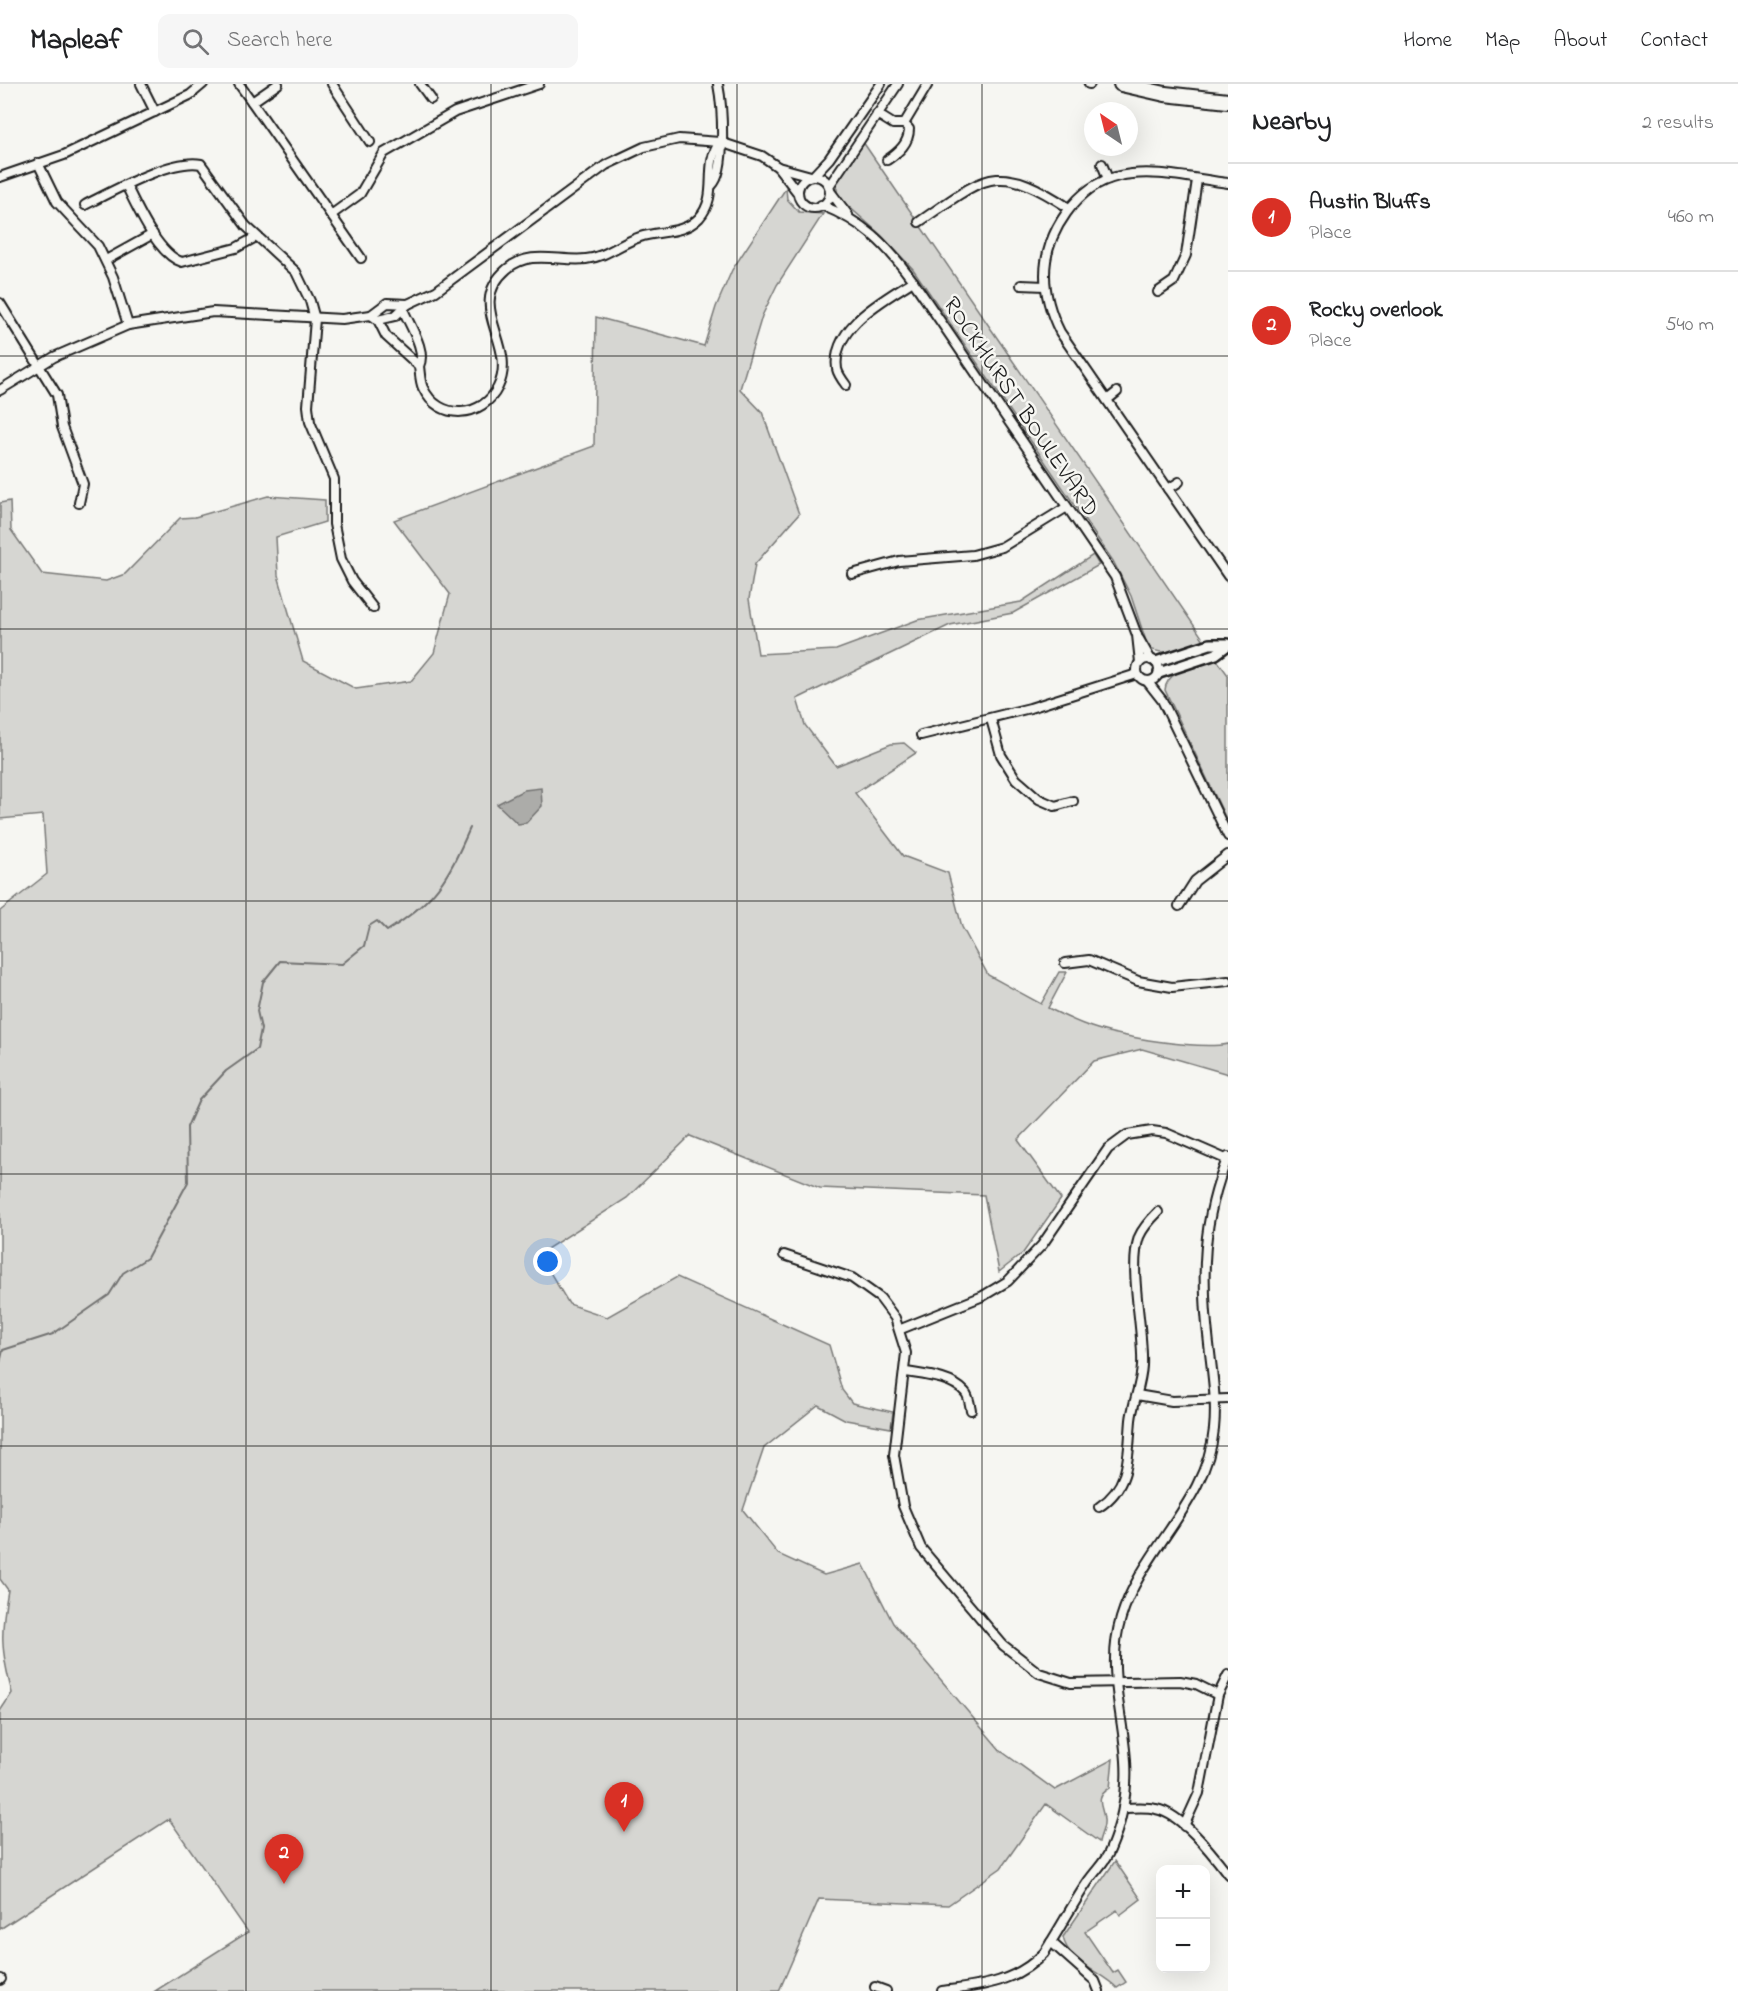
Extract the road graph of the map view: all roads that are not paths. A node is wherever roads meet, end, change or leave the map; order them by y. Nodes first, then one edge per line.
1 (141, 84) edge
2 (203, 84) edge
3 (239, 84) edge
4 (278, 84) edge
5 (332, 84) edge
6 (420, 84) edge
7 (539, 84) edge
8 (718, 84) edge
9 (881, 84) edge
10 (898, 84) edge
11 (928, 84) edge
12 (1121, 84) edge
13 (431, 99) dead end
14 (1228, 100) edge
15 (252, 102) junction
16 (155, 112) junction
17 (877, 114) junction
18 (904, 124) junction
19 (370, 142) dead end
20 (720, 142) junction
21 (887, 159) dead end
22 (38, 163) junction
23 (1102, 164) dead end
24 (778, 167) junction
25 (812, 176) junction
26 (0, 177) edge
27 (1108, 179) junction
28 (1197, 180) junction
29 (1228, 183) edge
30 (126, 185) junction
31 (830, 188) junction
32 (798, 193) junction
33 (85, 205) dead end
34 (821, 206) junction
35 (1069, 208) junction
36 (331, 215) junction
37 (849, 216) junction
38 (919, 222) dead end
39 (153, 234) junction
40 (256, 237) junction
41 (361, 258) dead end
42 (106, 260) junction
43 (913, 281) junction
44 (1021, 285) dead end
45 (1045, 286) junction
46 (1158, 292) dead end
47 (0, 303) edge
48 (406, 306) junction
49 (375, 317) junction
50 (315, 319) junction
51 (128, 325) junction
52 (39, 366) junction
53 (419, 366) junction
54 (846, 386) dead end
55 (0, 390) edge
56 (1117, 393) dead end
57 (1107, 400) junction
58 (1179, 482) dead end
59 (1168, 489) junction
60 (80, 503) dead end
61 (1067, 507) junction
62 (852, 574) dead end
63 (1228, 576) edge
64 (373, 608) dead end
65 (1137, 635) junction
66 (1228, 645) edge
67 (1154, 661) junction
68 (1140, 662) junction
69 (1137, 674) junction
70 (1158, 674) junction
71 (1147, 681) junction
72 (1162, 700) junction
73 (991, 719) junction
74 (921, 735) dead end
75 (1073, 801) dead end
76 (1228, 836) edge
77 (1228, 855) edge
78 (1179, 906) dead end
79 (1065, 963) dead end
80 (1228, 981) edge
81 (1228, 1159) edge
82 (1158, 1212) dead end
83 (784, 1255) dead end
84 (901, 1329) junction
85 (906, 1372) junction
86 (1137, 1395) junction
87 (1215, 1399) junction
88 (1228, 1399) edge
89 (971, 1410) dead end
90 (1099, 1507) dead end
91 (1228, 1675) edge
92 (1115, 1683) junction
93 (1218, 1695) junction
94 (1123, 1808) junction
95 (1184, 1826) junction
96 (1228, 1874) edge
97 (1051, 1942) junction
98 (875, 1987) dead end
99 (886, 1991) edge
100 (942, 1991) edge
101 (1099, 1991) edge

1 - 16 street
2 - 16 street
3 - 15 street
4 - 15 street
5 - 19 street
6 - 13 street
7 - 36 street
8 - 20 street
9 - 25 street
10 - 17 street
11 - 18 street
12 - 14 highway
15 - 36 street
16 - 22 street
17 - 18 street
17 - 31 street
18 - 21 street
20 - 24 street
20 - 48 street
20 - 53 street
22 - 26 street
22 - 42 street
23 - 27 street
24 - 25 street
24 - 32 street
25 - 31 street
25 - 32 street
27 - 28 street
27 - 35 street
28 - 29 street
28 - 46 street
30 - 33 street
30 - 39 street
30 - 40 street
31 - 34 street
31 - 37 street, ROCKHURST BOULEVARD
32 - 34 street
34 - 37 street, ROCKHURST BOULEVARD
35 - 38 street
35 - 45 street
36 - 41 street
37 - 43 street, ROCKHURST BOULEVARD
39 - 40 street
39 - 42 street
40 - 50 street
42 - 51 street
43 - 54 street
43 - 61 street, ROCKHURST BOULEVARD
44 - 45 street
45 - 57 street
47 - 52 street
48 - 49 street
48 - 49 street
48 - 53 street
49 - 50 street
49 - 53 street
50 - 51 street
50 - 64 street
51 - 52 street
52 - 55 street
52 - 60 street
56 - 57 street
57 - 59 street
58 - 59 street
59 - 63 street
61 - 62 street
61 - 65 street, ROCKHURST BOULEVARD
65 - 67 street, ROCKHURST BOULEVARD
65 - 68 street, ROCKHURST BOULEVARD
66 - 67 street
66 - 70 street
67 - 68 street
67 - 70 street
68 - 69 street
69 - 71 street
69 - 73 street
70 - 71 street
70 - 72 street
71 - 72 street
72 - 76 street
73 - 74 street
73 - 75 street
77 - 78 street
79 - 80 street
81 - 84 street
81 - 87 street
82 - 86 street
83 - 84 street
84 - 85 street
85 - 89 street
85 - 92 street
86 - 87 street
86 - 90 street
87 - 88 street
87 - 92 street
91 - 93 street
92 - 93 street
92 - 94 street
93 - 95 street
94 - 95 street
94 - 97 street
95 - 96 street
97 - 100 street
97 - 101 street
98 - 99 street

